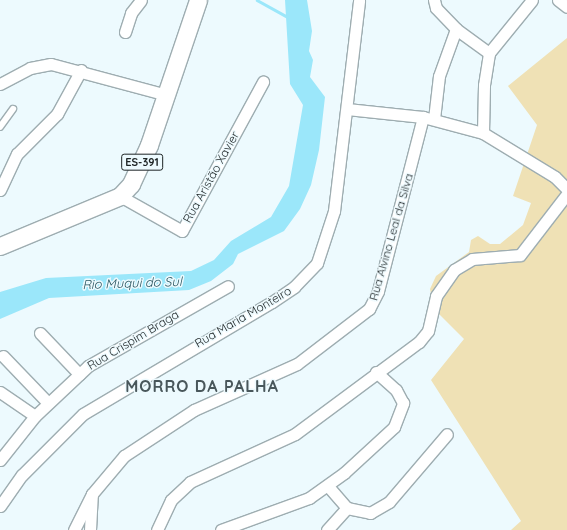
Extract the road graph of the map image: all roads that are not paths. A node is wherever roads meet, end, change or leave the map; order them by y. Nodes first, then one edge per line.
1 (141, 0) edge
2 (198, 0) edge
3 (359, 0) edge
4 (434, 0) edge
5 (532, 0) edge
6 (558, 0) edge
7 (567, 7) edge
8 (456, 29) junction
9 (125, 32) dead end
10 (489, 53) junction
11 (81, 70) junction
12 (263, 82) dead end
13 (0, 84) edge
14 (167, 95) junction
15 (347, 109) junction
16 (14, 110) dead end
17 (428, 118) junction
18 (0, 127) edge
19 (483, 133) junction
20 (567, 189) edge
21 (0, 190) edge
22 (567, 194) edge
23 (120, 196) junction
24 (0, 246) edge
25 (228, 286) dead end
26 (40, 333) dead end
27 (3, 356) dead end
28 (376, 372) junction
29 (79, 374) junction
30 (0, 392) edge
31 (48, 403) junction
32 (35, 416) junction
33 (447, 434) dead end
34 (0, 460) edge
35 (328, 486) junction
36 (92, 494) junction
37 (0, 506) edge
38 (347, 508) junction
39 (74, 530) edge
40 (90, 530) edge
41 (157, 530) edge
42 (221, 530) edge
43 (327, 530) edge

1 - 9 street
2 - 14 main road, ES-391
3 - 15 street, Rua Maria Monteiro
4 - 8 street
5 - 10 street
6 - 7 street
8 - 10 street
8 - 17 street, Rua Alvino Leal da Silva
10 - 19 street
11 - 13 street
11 - 14 street
11 - 21 street
12 - 23 street, Rua Aristão Xavier
14 - 23 main road, ES-391
15 - 17 street
15 - 37 street, Rua Maria Monteiro
16 - 18 lane
17 - 19 street
17 - 36 street, Rua Alvino Leal da Silva
19 - 20 street
22 - 28 street
23 - 24 main road
25 - 29 street, Rua Crispim Braga
26 - 29 street
27 - 31 street
28 - 35 street
28 - 41 street
29 - 31 street, Rua Crispim Braga
30 - 32 street
31 - 32 street, Rua Crispim Braga
32 - 34 street, Rua Crispim Braga
33 - 38 street
35 - 38 street
35 - 42 street
36 - 39 street, Rua Alvino Leal da Silva
36 - 40 street
38 - 43 street

